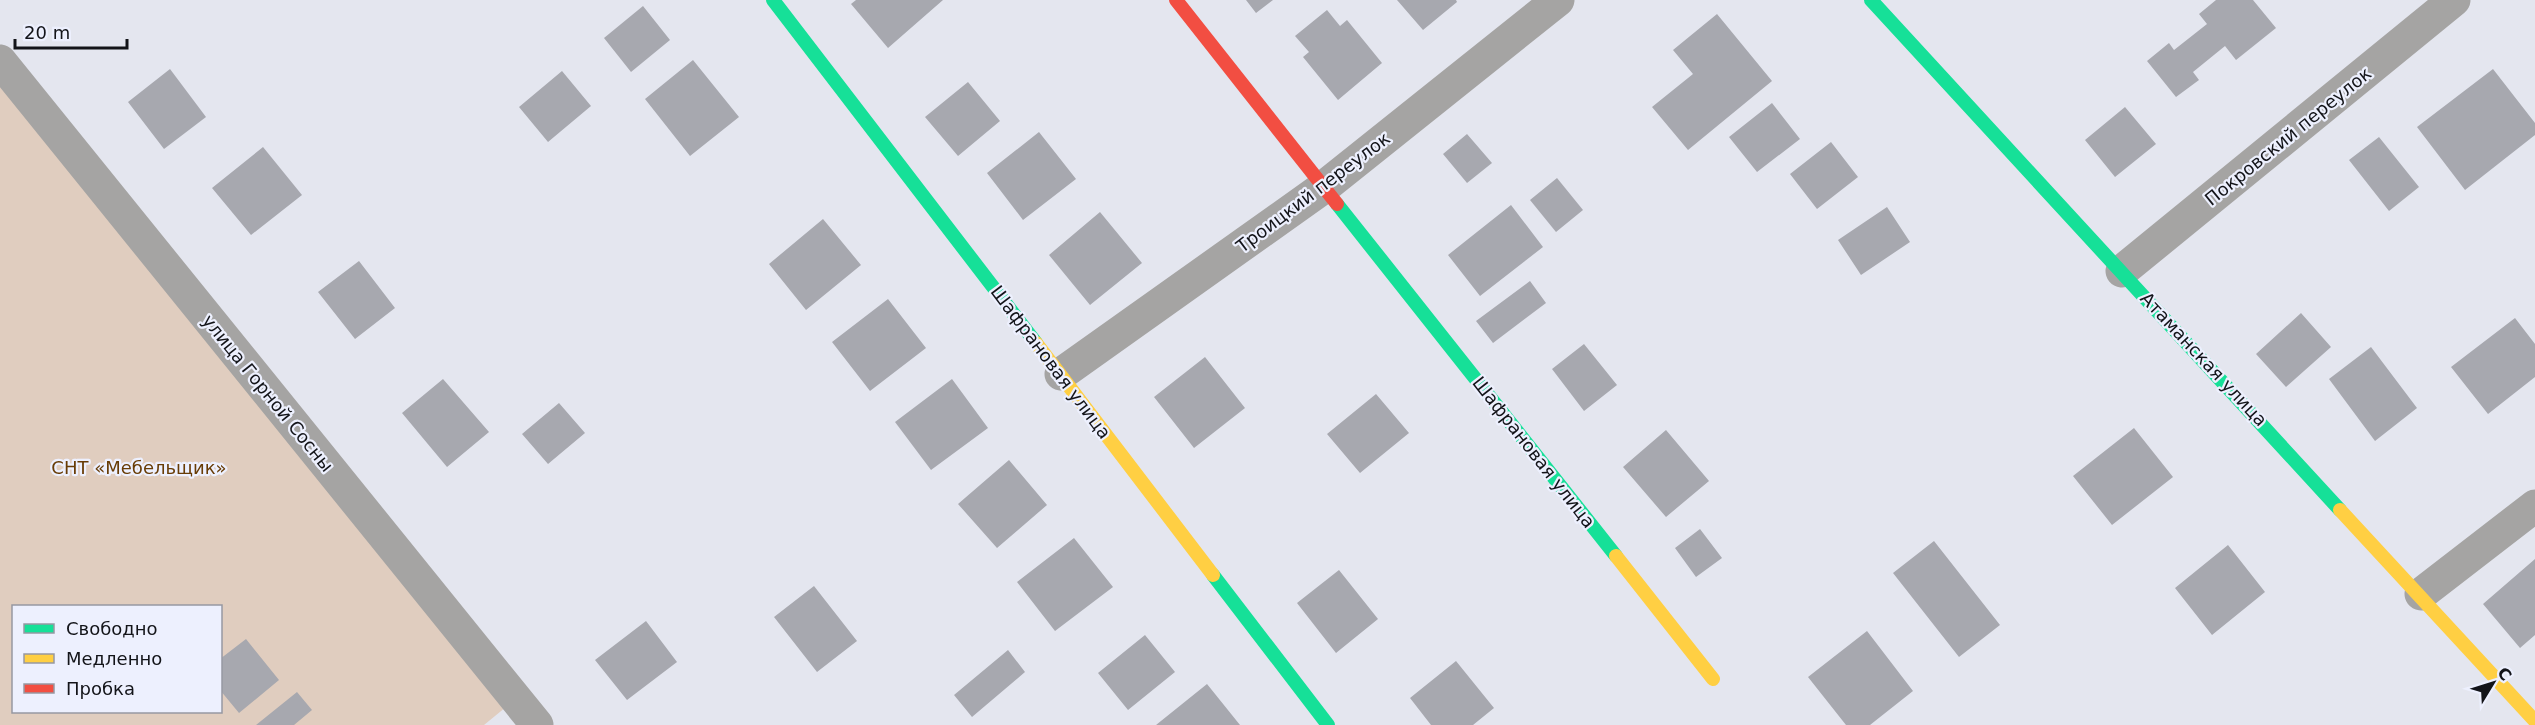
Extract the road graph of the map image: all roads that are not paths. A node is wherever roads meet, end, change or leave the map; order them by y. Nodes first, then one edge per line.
1 (773, 0) edge
2 (1176, 0) edge
3 (1558, 0) edge
4 (1871, 0) edge
5 (2454, 0) edge
6 (0, 61) edge
7 (1323, 187) junction
8 (2122, 271) junction
9 (1061, 374) junction
10 (2535, 506) edge
11 (2421, 594) junction
12 (1713, 679) dead end
13 (2535, 721) edge
14 (537, 725) edge
15 (1328, 725) edge

1 - 9 street, Шафрановая улица
2 - 7 street, Шафрановая улица
3 - 7 street, Троицкий переулок
4 - 8 street, Атаманская улица
5 - 8 street, Покровский переулок
6 - 14 street, улица Горной Сосны
7 - 9 street, Троицкий переулок
7 - 12 street, Шафрановая улица
8 - 11 street, Атаманская улица
9 - 15 street, Шафрановая улица
10 - 11 street
11 - 13 street, Атаманская улица

